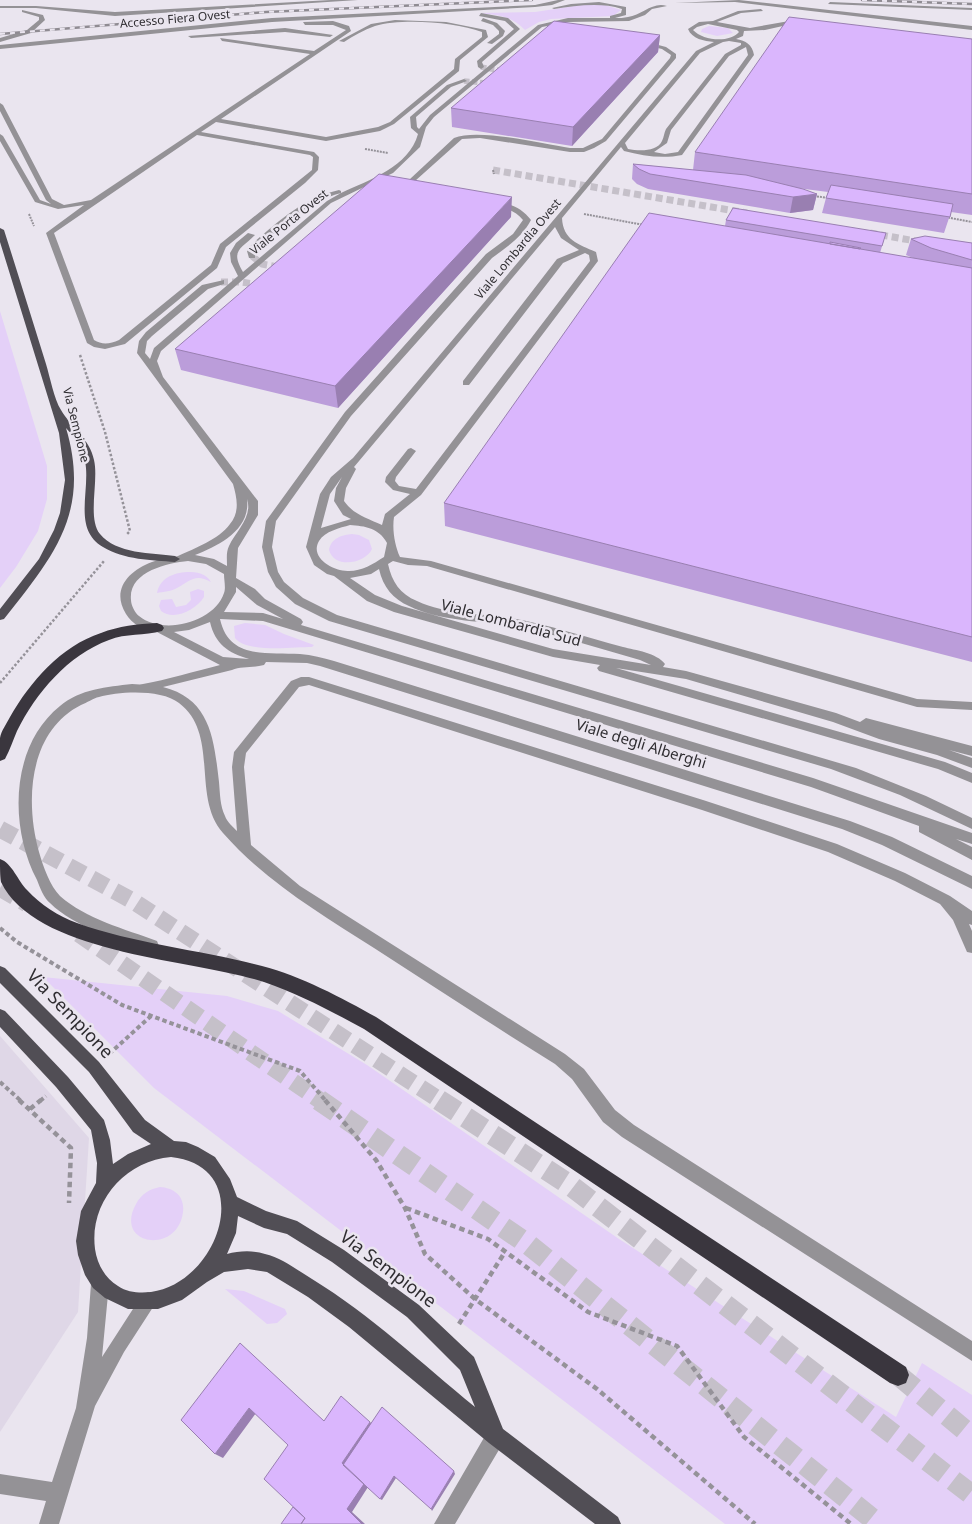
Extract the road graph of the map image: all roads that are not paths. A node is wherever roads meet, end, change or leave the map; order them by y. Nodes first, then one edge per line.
1 (274, 0) edge
2 (356, 0) edge
3 (563, 0) edge
4 (606, 0) edge
5 (685, 0) edge
6 (762, 0) edge
7 (36, 1) edge
8 (57, 2) dead end
9 (615, 3) junction
10 (822, 3) dead end
11 (677, 4) junction
12 (841, 4) junction
13 (860, 5) junction
14 (885, 5) junction
15 (630, 6) dead end
16 (665, 6) junction
17 (119, 7) dead end
18 (643, 7) dead end
19 (0, 8) edge
20 (803, 8) junction
21 (816, 9) junction
22 (972, 9) edge
23 (464, 11) junction
24 (733, 14) junction
25 (972, 15) edge
26 (408, 17) junction
27 (456, 17) dead end
28 (474, 18) dead end
29 (590, 19) junction
30 (617, 20) junction
31 (810, 22) edge
32 (304, 23) junction
33 (705, 23) junction
34 (972, 24) edge
35 (737, 27) junction
36 (972, 28) edge
37 (548, 30) edge
38 (972, 34) edge
39 (330, 35) dead end
40 (695, 35) junction
41 (197, 36) junction
42 (188, 37) dead end
43 (727, 39) junction
44 (0, 40) edge
45 (631, 42) edge
46 (745, 43) junction
47 (25, 44) junction
48 (0, 47) edge
49 (485, 48) dead end
50 (317, 52) junction
51 (698, 52) junction
52 (464, 64) dead end
53 (481, 66) dead end
54 (456, 70) junction
55 (464, 81) tunnel mouth
56 (0, 105) edge
57 (216, 120) junction
58 (196, 133) junction
59 (421, 133) junction
60 (0, 136) edge
61 (622, 143) junction
62 (636, 152) junction
63 (315, 168) junction
64 (320, 177) dead end
65 (311, 186) dead end
66 (358, 188) junction
67 (432, 194) edge
68 (98, 200) junction
69 (485, 202) edge
70 (63, 207) junction
71 (559, 219) junction
72 (269, 220) dead end
73 (66, 221) junction
74 (0, 230) edge
75 (255, 232) dead end
76 (585, 250) junction
77 (252, 256) dead end
78 (242, 276) junction
79 (220, 282) tunnel mouth
80 (159, 377) junction
81 (466, 383) dead end
82 (55, 408) junction
83 (411, 451) dead end
84 (356, 460) junction
85 (238, 484) junction
86 (418, 493) junction
87 (373, 525) junction
88 (389, 536) junction
89 (311, 547) junction
90 (392, 551) junction
91 (175, 559) junction
92 (383, 564) junction
93 (338, 574) junction
94 (231, 579) junction
95 (214, 615) junction
96 (0, 616) edge
97 (157, 628) junction
98 (318, 633) junction
99 (553, 652) junction
100 (292, 659) junction
101 (244, 664) junction
102 (686, 675) junction
103 (130, 688) junction
104 (972, 706) edge
105 (836, 718) junction
106 (972, 751) edge
107 (0, 756) edge
108 (17, 762) dead end
109 (972, 763) edge
110 (972, 778) edge
111 (903, 815) junction
112 (972, 824) edge
113 (972, 839) edge
114 (18, 848) dead end
115 (245, 848) junction
116 (972, 854) edge
117 (0, 866) edge
118 (972, 883) edge
119 (945, 900) junction
120 (972, 919) edge
121 (972, 946) edge
122 (170, 954) junction
123 (0, 973) edge
124 (0, 1016) edge
125 (171, 1149) junction
126 (104, 1185) junction
127 (230, 1203) junction
128 (204, 1272) junction
129 (100, 1284) junction
130 (148, 1301) junction
131 (972, 1352) edge
132 (898, 1375) tunnel mouth
133 (85, 1408) junction
134 (496, 1436) junction
135 (0, 1484) edge
136 (58, 1493) junction
137 (50, 1524) edge
138 (444, 1524) edge
139 (611, 1524) edge

1 - 17 street
2 - 19 street
3 - 23 street
4 - 9 street
5 - 11 street
6 - 12 street
7 - 8 street
9 - 15 street
9 - 23 street
9 - 29 street, Viale Porta Ovest
10 - 12 street
11 - 16 street
11 - 20 street
12 - 13 street
13 - 14 street
13 - 21 street
14 - 22 street
14 - 25 street
16 - 18 street
16 - 30 street, Viale Porta Ovest
19 - 44 street
20 - 21 street
20 - 36 street
21 - 34 street
23 - 47 street, Accesso Fiera Ovest
24 - 33 street
24 - 35 street
24 - 38 street
26 - 27 street
26 - 32 street
26 - 53 street
28 - 49 street
29 - 30 street, Viale Porta Ovest
29 - 59 street, Viale Porta Ovest
30 - 37 street
31 - 35 street
32 - 47 street
32 - 50 street
33 - 35 street
33 - 40 street
35 - 43 street
39 - 41 street
40 - 43 street
40 - 51 street
41 - 42 street
41 - 50 street
43 - 46 street
43 - 51 street, Viale Lombardia Ovest
45 - 67 street
46 - 62 street
46 - 62 street
47 - 48 street, Accesso Fiera Ovest
50 - 54 street
50 - 57 street
51 - 61 street, Viale Lombardia Ovest
52 - 54 street
54 - 57 street
55 - 59 street
56 - 70 street
57 - 58 street
58 - 63 street
58 - 68 street
59 - 66 street, Viale Porta Ovest
60 - 70 street
61 - 62 street
61 - 71 street, Viale Lombardia Ovest
63 - 64 street
63 - 73 street
65 - 72 street
66 - 77 street
66 - 78 street, Viale Porta Ovest
68 - 70 street
68 - 73 street
69 - 112 street
70 - 73 street
71 - 76 street
71 - 84 street, Viale Lombardia Ovest
74 - 82 main road, Via Sempione
75 - 78 street
76 - 81 street
76 - 86 street
78 - 80 street, Viale Porta Ovest
79 - 80 street
80 - 85 street, Viale Porta Ovest
82 - 91 main road
82 - 96 main road, Via Sempione
83 - 86 street
84 - 87 street, Viale Lombardia Ovest
84 - 89 street, Viale Lombardia Ovest
85 - 91 street, Viale Porta Ovest
85 - 94 street, Viale Porta Ovest
86 - 88 street
87 - 88 street
87 - 89 street
88 - 90 street
89 - 93 street
90 - 92 street
90 - 104 street
91 - 94 street
91 - 97 street
92 - 93 street
92 - 102 street, Viale Lombardia Sud
93 - 99 street, Viale Lombardia Sud
94 - 95 street
94 - 98 street
95 - 97 street
95 - 98 street
95 - 100 street, Viale degli Alberghi
97 - 101 street, Viale degli Alberghi
97 - 107 highway
98 - 111 street
99 - 102 street, Viale Lombardia Sud
99 - 110 street
100 - 101 street, Viale degli Alberghi
100 - 118 street, Viale degli Alberghi
101 - 103 street
102 - 105 street, Viale Lombardia Sud
103 - 108 street
103 - 115 street
105 - 106 street, Viale Lombardia Sud
105 - 109 street, Viale Lombardia Sud
111 - 113 street
111 - 116 street
114 - 122 street
115 - 119 street
115 - 131 street
117 - 122 highway
119 - 120 street
119 - 121 street
122 - 132 highway
123 - 125 main road, Via Sempione
124 - 126 main road
125 - 126 main road
125 - 127 main road
126 - 129 main road
127 - 128 main road
127 - 134 main road, Via Sempione
128 - 130 main road
128 - 134 main road
129 - 130 main road
129 - 133 street
130 - 133 street
133 - 136 street
134 - 138 street
134 - 139 main road
135 - 136 street
136 - 137 street

